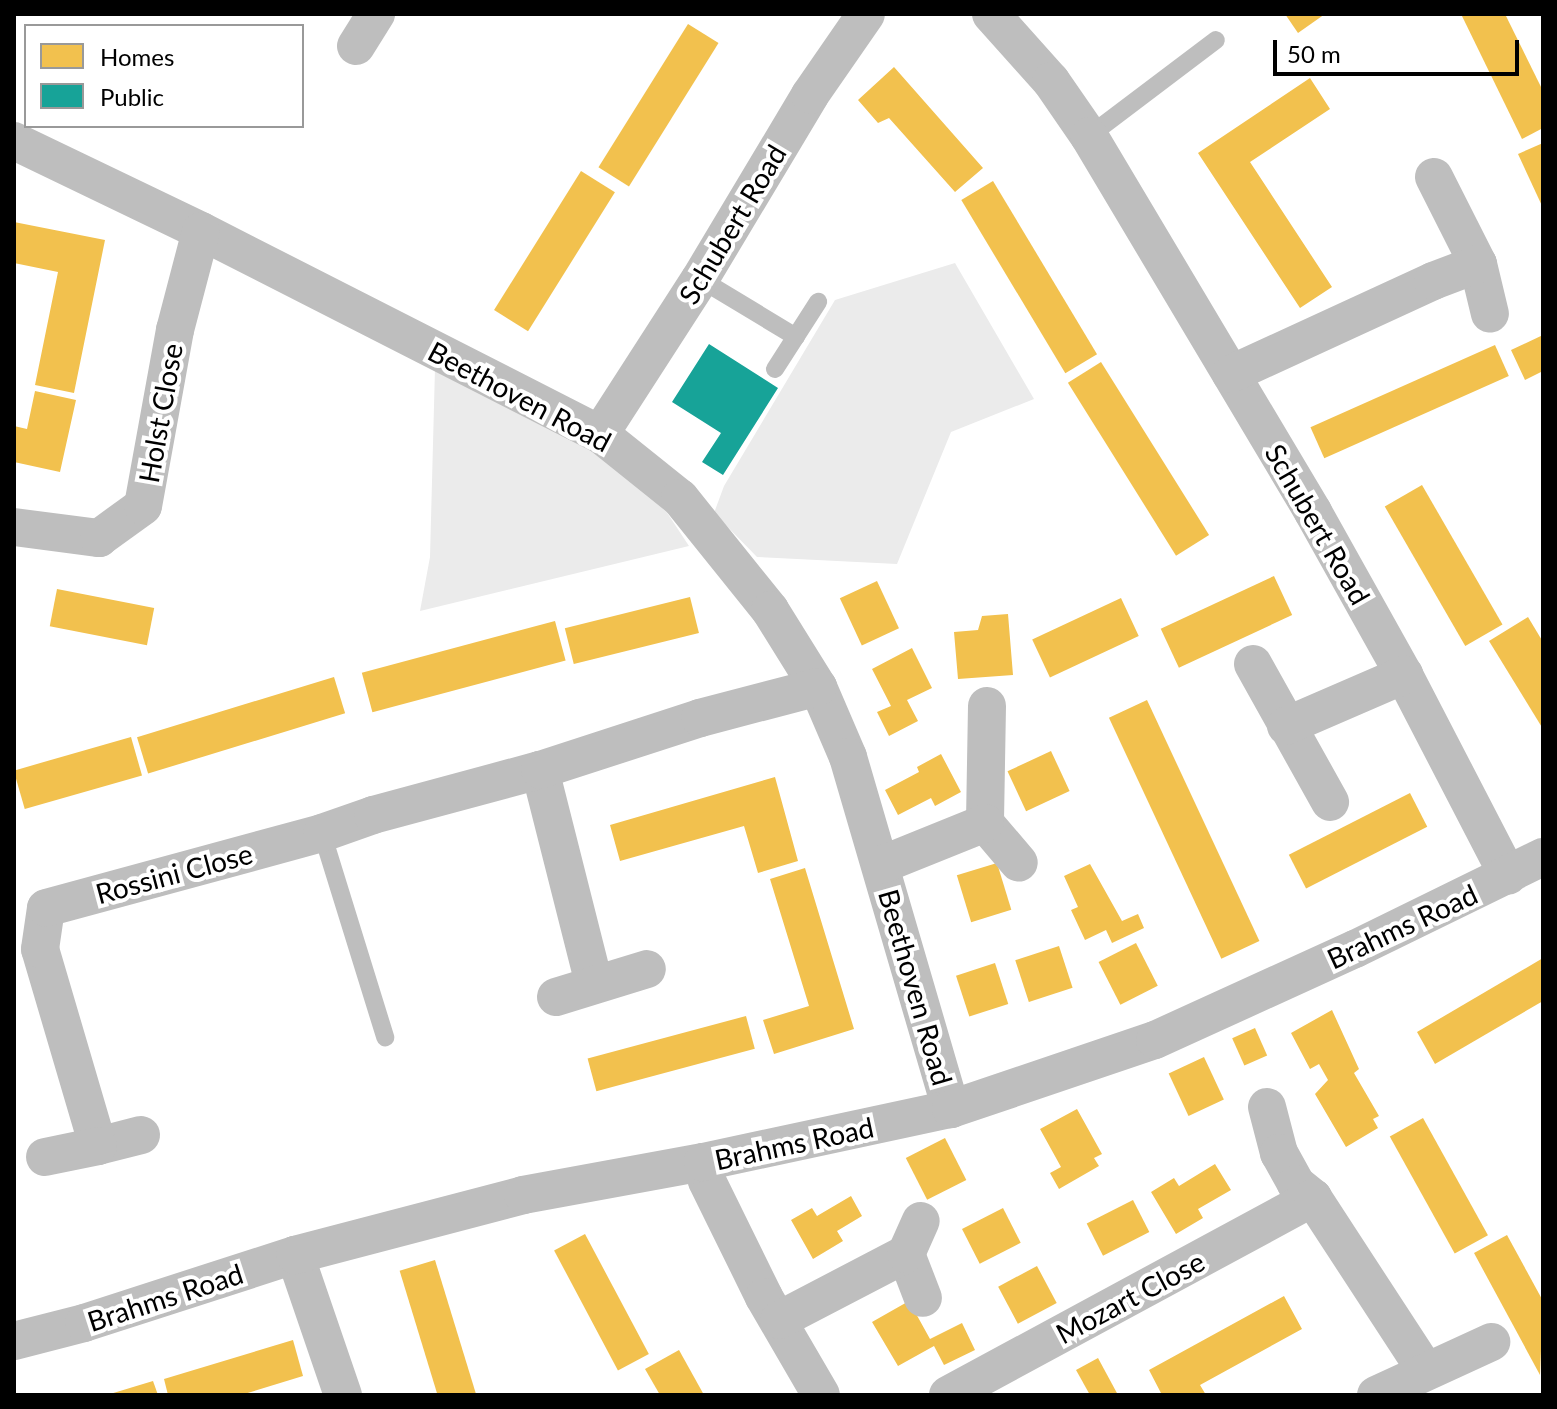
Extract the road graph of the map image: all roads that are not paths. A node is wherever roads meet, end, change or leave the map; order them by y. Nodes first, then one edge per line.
1 (376, 14) edge
2 (866, 14) edge
3 (991, 14) edge
4 (1216, 40) dead end
5 (356, 46) dead end
6 (1089, 136) junction
7 (14, 141) edge
8 (1434, 177) dead end
9 (201, 231) junction
10 (1478, 264) junction
11 (700, 279) junction
12 (818, 302) dead end
13 (1490, 314) dead end
14 (796, 337) junction
15 (775, 369) dead end
16 (1231, 374) junction
17 (600, 434) junction
18 (14, 527) edge
19 (1253, 664) dead end
20 (1404, 675) junction
21 (818, 687) junction
22 (987, 706) dead end
23 (1286, 726) junction
24 (540, 770) junction
25 (1330, 802) dead end
26 (985, 823) junction
27 (322, 833) junction
28 (1543, 857) edge
29 (1019, 863) dead end
30 (881, 865) junction
31 (1508, 876) junction
32 (647, 969) dead end
33 (594, 984) junction
34 (556, 997) dead end
35 (385, 1037) dead end
36 (1267, 1107) dead end
37 (951, 1109) junction
38 (141, 1135) dead end
39 (98, 1146) junction
40 (45, 1157) dead end
41 (703, 1162) junction
42 (1313, 1198) junction
43 (295, 1255) junction
44 (923, 1298) dead end
45 (779, 1320) junction
46 (14, 1341) edge
47 (1491, 1342) dead end
48 (1425, 1370) junction
49 (343, 1395) edge
50 (821, 1395) edge
51 (948, 1395) edge
52 (1376, 1395) edge

1 - 5 street
2 - 11 street, Schubert Road
3 - 6 street, Schubert Road
4 - 6 lane
6 - 16 street, Schubert Road
7 - 9 street, Beethoven Road
8 - 10 street
9 - 17 street, Beethoven Road
9 - 18 street, Holst Close
10 - 13 street
10 - 16 street
11 - 14 lane
11 - 17 street, Schubert Road
12 - 14 lane
14 - 15 lane
16 - 20 street, Schubert Road
17 - 21 street, Beethoven Road
19 - 23 street
20 - 23 street
20 - 31 street, Schubert Road
21 - 24 street, Rossini Close
21 - 30 street, Beethoven Road
22 - 26 street
23 - 25 street
24 - 27 street, Rossini Close
24 - 33 street
26 - 29 street
26 - 30 street, Beethoven Road
27 - 35 lane
27 - 39 street, Rossini Close
28 - 31 street, Brahms Road
30 - 37 street, Beethoven Road
31 - 37 street, Brahms Road
32 - 33 street
33 - 34 street
36 - 42 street
37 - 41 street, Brahms Road
38 - 39 street
39 - 40 street
41 - 43 street, Brahms Road
41 - 45 street
42 - 48 street
42 - 51 street, Mozart Close
43 - 46 street, Brahms Road
43 - 49 street
44 - 45 street
45 - 50 street
47 - 48 street
48 - 52 street

